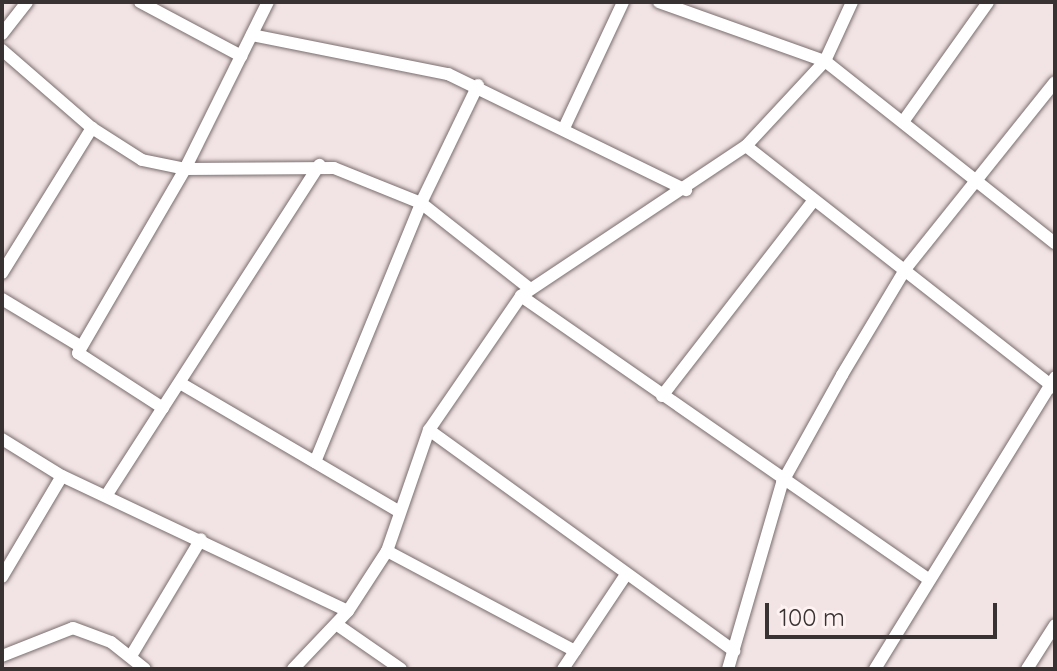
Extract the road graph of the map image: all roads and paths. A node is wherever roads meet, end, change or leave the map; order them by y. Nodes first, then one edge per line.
1 (27, 2) edge
2 (140, 2) edge
3 (268, 2) edge
4 (623, 2) edge
5 (659, 2) edge
6 (852, 2) edge
7 (988, 2) edge
8 (697, 7) edge
9 (2, 34) edge
10 (252, 35) junction
11 (3, 52) edge
12 (241, 56) junction
13 (825, 61) junction
14 (1055, 82) edge
15 (478, 85) junction
16 (905, 119) junction
17 (565, 126) junction
18 (92, 128) junction
19 (746, 146) junction
20 (319, 165) junction
21 (185, 169) junction
22 (976, 176) junction
23 (686, 190) junction
24 (814, 200) junction
25 (421, 203) junction
26 (1055, 243) edge
27 (906, 268) junction
28 (2, 273) edge
29 (525, 292) junction
30 (2, 299) edge
31 (80, 346) junction
32 (180, 383) junction
33 (1053, 383) edge
34 (662, 396) junction
35 (163, 408) junction
36 (429, 430) junction
37 (2, 439) edge
38 (315, 462) junction
39 (62, 476) junction
40 (782, 483) junction
41 (106, 496) junction
42 (398, 511) junction
43 (201, 539) junction
44 (387, 551) junction
45 (625, 576) junction
46 (2, 577) edge
47 (929, 580) junction
48 (348, 611) junction
49 (336, 624) junction
50 (1055, 625) edge
51 (575, 651) junction
52 (734, 651) junction
53 (2, 656) edge
54 (131, 656) junction
55 (145, 669) edge
56 (293, 669) edge
57 (401, 669) edge
58 (563, 669) edge
59 (728, 669) edge
60 (875, 669) edge
61 (1027, 669) edge

1 - 9 street
2 - 12 street
3 - 10 street
4 - 17 street
5 - 8 street
6 - 13 street
7 - 16 street
8 - 13 street
10 - 12 street
10 - 15 street
11 - 18 street
12 - 21 street
13 - 16 street
13 - 19 street
14 - 22 street
15 - 17 street
15 - 25 street
16 - 22 street
17 - 23 street
18 - 21 street
18 - 28 street
19 - 23 street
19 - 24 street
20 - 21 street
20 - 25 street
20 - 32 street
21 - 31 street
22 - 26 street
22 - 27 street
23 - 29 street
24 - 27 street
24 - 34 street
25 - 29 street
25 - 38 street
27 - 33 street
27 - 40 street
29 - 34 street
29 - 36 street
30 - 31 street
31 - 35 street
32 - 35 street
32 - 38 street
33 - 47 street
34 - 40 street
35 - 41 street
36 - 42 street
36 - 45 street
37 - 39 street
38 - 42 street
39 - 41 street
39 - 46 street
40 - 47 street
40 - 52 street
41 - 43 street
42 - 44 street
43 - 48 street
43 - 54 street
44 - 48 street
44 - 51 street
45 - 51 street
45 - 52 street
47 - 60 street
48 - 49 street
49 - 56 street
49 - 57 street
50 - 61 street
51 - 58 street
52 - 59 street
53 - 54 street
54 - 55 street

